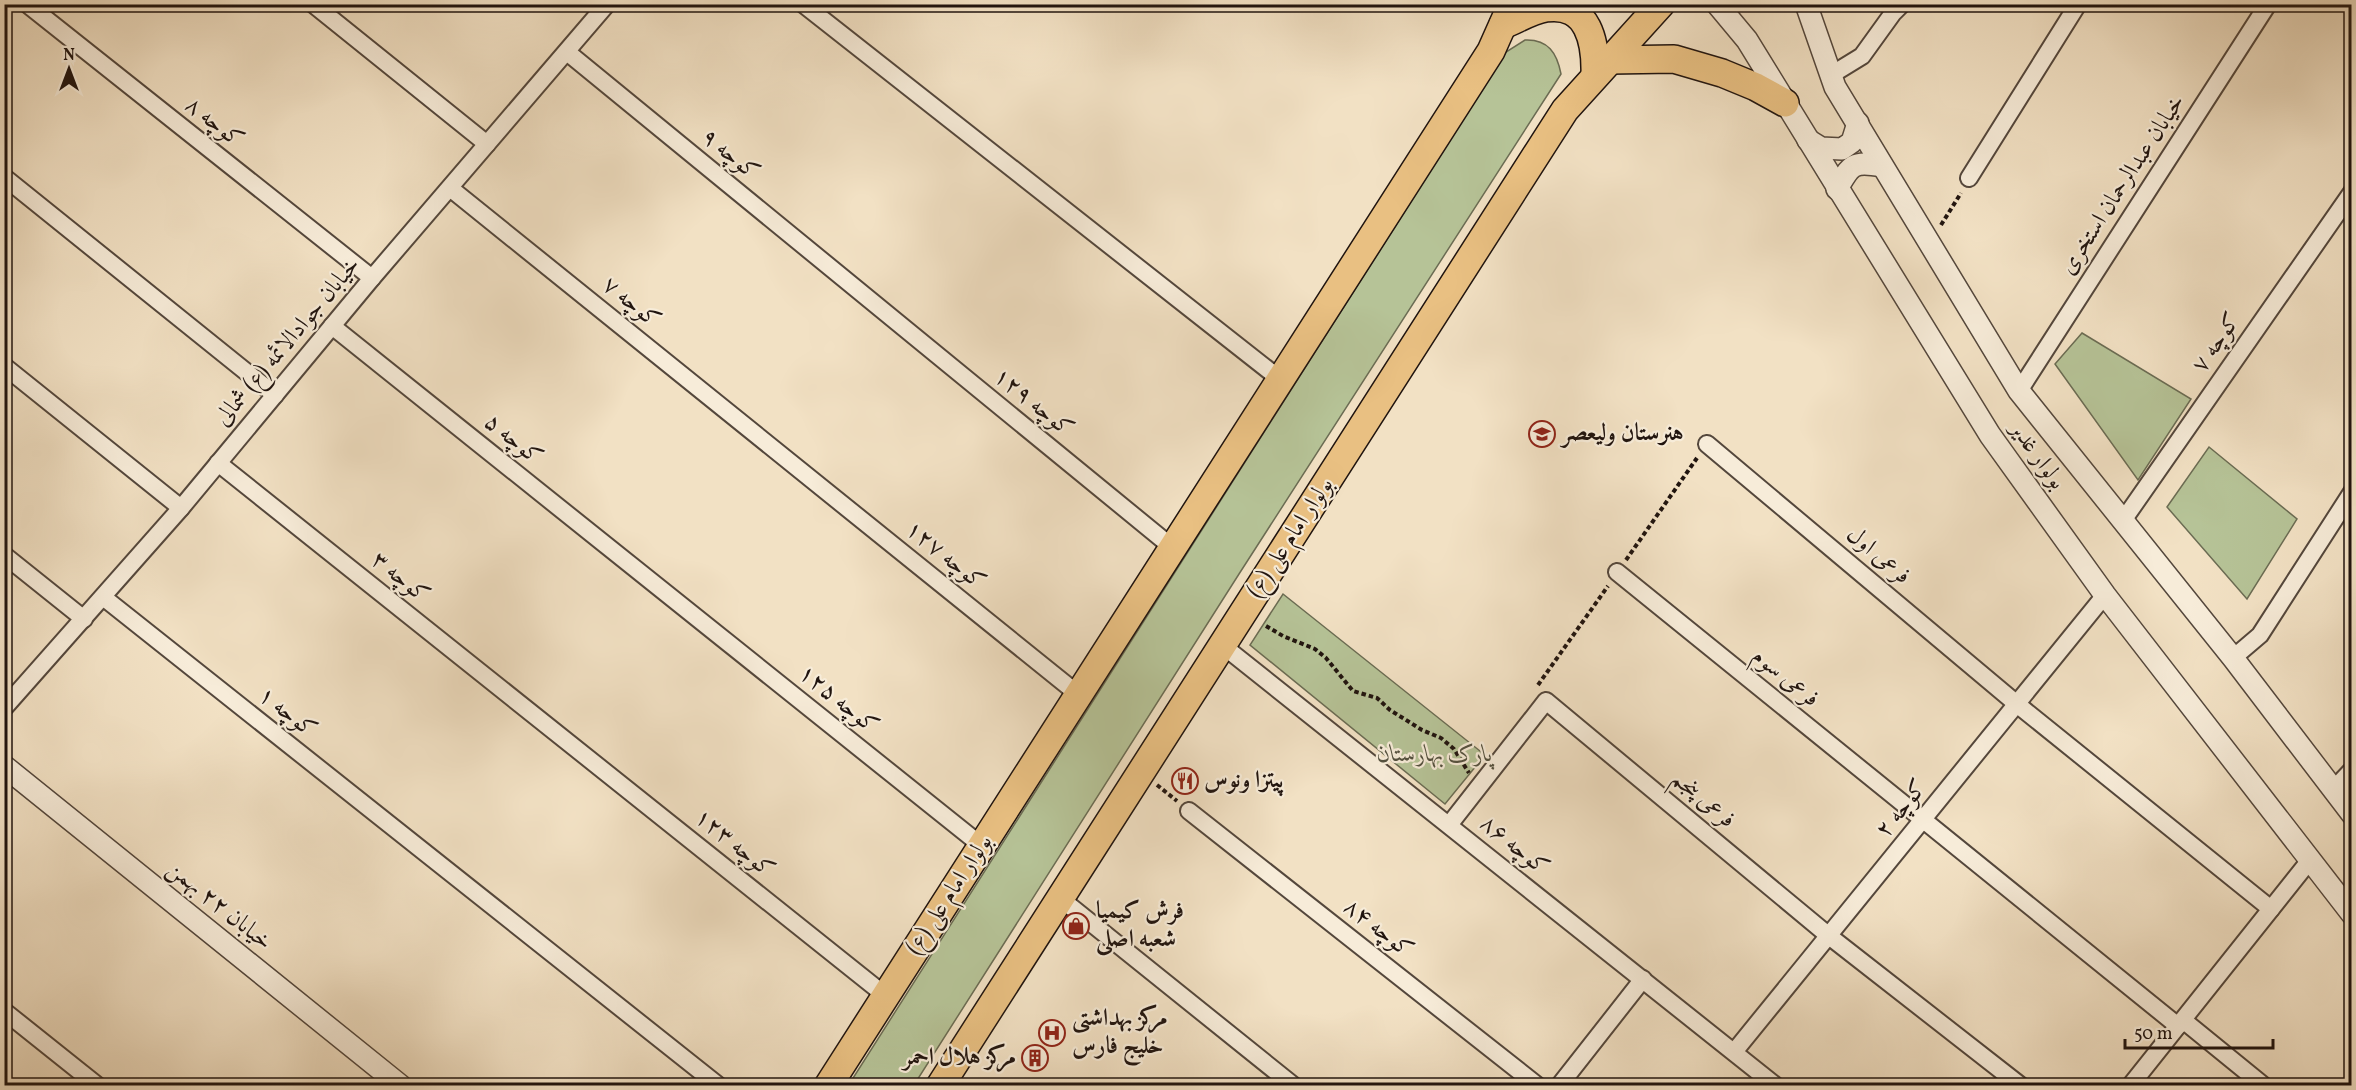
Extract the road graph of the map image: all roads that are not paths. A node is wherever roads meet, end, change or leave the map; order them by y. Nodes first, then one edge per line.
1 (27, 4) edge
2 (313, 4) edge
3 (803, 4) edge
4 (1661, 4) edge
5 (1716, 4) edge
6 (1806, 4) edge
7 (1902, 4) edge
8 (2078, 4) edge
9 (2268, 4) edge
10 (601, 7) edge
11 (1507, 15) edge
12 (567, 52) junction
13 (1603, 68) junction
14 (1831, 75) junction
15 (1785, 103) junction
16 (1858, 123) junction
17 (1808, 140) junction
18 (487, 144) junction
19 (1882, 166) junction
20 (4, 177) edge
21 (1969, 178) road end
22 (450, 188) junction
23 (1837, 189) junction
24 (2352, 192) edge
25 (372, 278) junction
26 (863, 295) joint
27 (332, 326) junction
28 (4, 366) edge
29 (1281, 380) junction
30 (2019, 391) junction
31 (275, 394) junction
32 (1707, 444) dead end
33 (782, 455) joint
34 (218, 463) junction
35 (2352, 492) edge
36 (181, 508) junction
37 (2122, 522) junction
38 (1173, 548) junction
39 (4, 555) edge
40 (1617, 572) dead end
41 (664, 592) joint
42 (2106, 595) junction
43 (103, 597) junction
44 (84, 619) junction
45 (1222, 645) junction
46 (2233, 658) junction
47 (1079, 694) junction
48 (2018, 705) junction
49 (4, 708) edge
50 (552, 729) joint
51 (4, 766) edge
52 (2352, 771) edge
53 (2334, 789) junction
54 (1189, 811) road end
55 (2352, 814) edge
56 (1923, 821) junction
57 (1449, 825) junction
58 (982, 846) junction
59 (2310, 860) junction
60 (1060, 898) junction
61 (2271, 909) junction
62 (2352, 914) edge
63 (1829, 936) junction
64 (1642, 979) junction
65 (886, 996) junction
66 (4, 1011) edge
67 (2180, 1023) junction
68 (1734, 1052) junction
69 (98, 1086) edge
70 (401, 1086) edge
71 (719, 1086) edge
72 (828, 1086) edge
73 (940, 1086) edge
74 (1294, 1086) edge
75 (1538, 1086) edge
76 (1559, 1086) edge
77 (1776, 1086) edge
78 (2022, 1086) edge
79 (2130, 1086) edge
80 (2264, 1086) edge

1 - 25 street, کوچه ۸
2 - 18 street
3 - 29 street
4 - 13 main road, بولوار امام علی (ع)
5 - 15 street, بولوار غدیر
6 - 14 street, بولوار غدیر
7 - 14 street
8 - 21 street
9 - 30 street, خیابان عبدالرحمان استخری
10 - 12 street, خیابان جوادالائمه (ع) شمالی
11 - 13 main road
11 - 29 main road, بولوار امام علی (ع)
12 - 18 street, خیابان جوادالائمه (ع) شمالی
12 - 26 street, کوچه ۹
13 - 15 main road
13 - 45 main road, بولوار امام علی (ع)
14 - 16 street, بولوار غدیر
15 - 17 street, بولوار غدیر
16 - 17 street
16 - 19 street, بولوار غدیر
17 - 23 street, بولوار غدیر
18 - 22 street, خیابان جوادالائمه (ع) شمالی
19 - 23 street
19 - 30 street, بولوار غدیر
20 - 31 street
22 - 25 street, خیابان جوادالائمه (ع) شمالی
22 - 33 street, کوچه ۷
23 - 42 street, بولوار غدیر
24 - 37 street, کوچه ۷
25 - 27 street, خیابان جوادالائمه (ع) شمالی
26 - 38 street, کوچه ۱۲۹
27 - 31 street, خیابان جوادالائمه (ع) شمالی
27 - 41 street, کوچه ۵
28 - 36 street
29 - 38 main road, بولوار امام علی (ع)
30 - 37 street, بولوار غدیر
31 - 34 street, خیابان جوادالائمه (ع) شمالی
32 - 48 street, فرعی اول
33 - 47 street, کوچه ۱۲۷
34 - 36 street, خیابان جوادالائمه (ع) شمالی
34 - 50 street, کوچه ۳
35 - 46 street
36 - 43 street, خیابان جوادالائمه (ع) شمالی
37 - 46 street, بولوار غدیر
38 - 47 main road, بولوار امام علی (ع)
39 - 44 street
40 - 56 street, فرعی سوم
41 - 58 street, کوچه ۱۲۵
42 - 48 street, کوچه ۲
42 - 59 street, بولوار غدیر
43 - 44 street, خیابان جوادالائمه (ع) شمالی
43 - 71 street, کوچه ۱
44 - 49 street, خیابان جوادالائمه (ع) شمالی
45 - 57 street, کوچه ۸۶
45 - 60 main road, بولوار امام علی (ع)
46 - 53 street, بولوار غدیر
47 - 58 main road, بولوار امام علی (ع)
48 - 56 street, کوچه ۲
48 - 61 street, فرعی اول
50 - 65 street, کوچه ۱۲۳
51 - 70 street, خیابان ۲۲ بهمن
52 - 53 street
53 - 55 street, بولوار غدیر
54 - 75 street, کوچه ۸۴
56 - 63 street, کوچه ۲
56 - 67 street, فرعی سوم
57 - 63 street, فرعی پنجم
57 - 64 street, کوچه ۸۶
58 - 65 main road, بولوار امام علی (ع)
59 - 61 street
59 - 62 street, بولوار غدیر
60 - 73 main road, بولوار امام علی (ع)
60 - 74 street
61 - 67 street
63 - 68 street, کوچه ۲
63 - 78 street, فرعی پنجم
64 - 68 street, کوچه ۸۶
64 - 76 street
65 - 72 main road, بولوار امام علی (ع)
66 - 69 street
67 - 79 street
67 - 80 street, فرعی سوم
68 - 77 street, کوچه ۸۶

